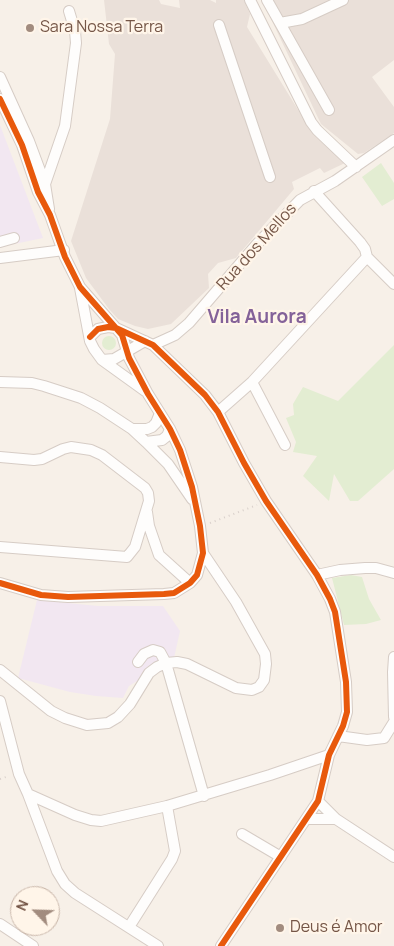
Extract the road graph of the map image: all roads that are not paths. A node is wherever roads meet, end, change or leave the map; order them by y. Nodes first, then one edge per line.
1 (250, 0) edge
2 (267, 0) edge
3 (342, 0) edge
4 (69, 11) dead end
5 (280, 23) junction
6 (219, 25) dead end
7 (0, 78) edge
8 (0, 99) edge
9 (329, 110) dead end
10 (394, 140) edge
11 (356, 167) junction
12 (270, 177) dead end
13 (41, 188) junction
14 (314, 191) junction
15 (14, 238) dead end
16 (0, 242) edge
17 (64, 250) junction
18 (367, 257) junction
19 (0, 258) edge
20 (394, 284) edge
21 (80, 287) junction
22 (116, 328) junction
23 (90, 337) junction
24 (149, 343) junction
25 (127, 352) junction
26 (102, 360) junction
27 (0, 382) edge
28 (252, 382) junction
29 (148, 394) junction
30 (218, 412) junction
31 (160, 413) junction
32 (132, 429) junction
33 (170, 429) junction
34 (146, 442) junction
35 (285, 445) dead end
36 (0, 457) edge
37 (194, 502) junction
38 (147, 510) junction
39 (0, 547) edge
40 (203, 553) junction
41 (394, 574) edge
42 (317, 575) junction
43 (0, 583) edge
44 (190, 583) junction
45 (394, 657) edge
46 (138, 662) dead end
47 (166, 663) junction
48 (0, 670) edge
49 (0, 701) edge
50 (394, 718) edge
51 (394, 722) edge
52 (338, 736) junction
53 (329, 754) junction
54 (28, 794) junction
55 (204, 796) junction
56 (318, 801) junction
57 (167, 806) junction
58 (307, 819) junction
59 (336, 819) junction
60 (242, 834) dead end
61 (281, 857) junction
62 (394, 857) edge
63 (0, 924) edge
64 (129, 927) junction
65 (33, 946) edge
66 (158, 946) edge
67 (220, 946) edge

1 - 11 street
2 - 5 street
3 - 5 street
4 - 13 street
5 - 9 street
6 - 12 street
7 - 13 street
8 - 13 street
10 - 11 street, Rua dos Mellos
11 - 14 street, Rua dos Mellos
13 - 17 street
14 - 18 street
14 - 24 street, Rua dos Mellos
15 - 16 street
17 - 19 street
17 - 21 street
18 - 20 street
18 - 28 street
21 - 22 street
21 - 23 street
22 - 23 street
22 - 24 street
22 - 25 street
23 - 26 street
24 - 25 street, Rua dos Mellos
24 - 30 street
25 - 26 street
25 - 29 street
26 - 29 street
27 - 32 street
28 - 30 street
28 - 35 street
29 - 31 street
30 - 42 street
31 - 32 street
31 - 33 street
32 - 34 street
33 - 34 street
33 - 37 street
34 - 37 street
36 - 38 street
37 - 40 street
38 - 39 street
38 - 44 street
40 - 44 street
40 - 47 street
41 - 42 street
42 - 52 street
43 - 44 street
45 - 50 street
46 - 47 street
47 - 48 street
47 - 55 street
49 - 54 street
51 - 52 street
52 - 53 street
53 - 55 street
53 - 56 street
54 - 57 street
54 - 64 street
55 - 57 street
56 - 58 street
56 - 59 street
57 - 64 street
58 - 59 street
58 - 61 street
59 - 62 street
60 - 61 street
61 - 67 street
63 - 65 street
64 - 66 street

